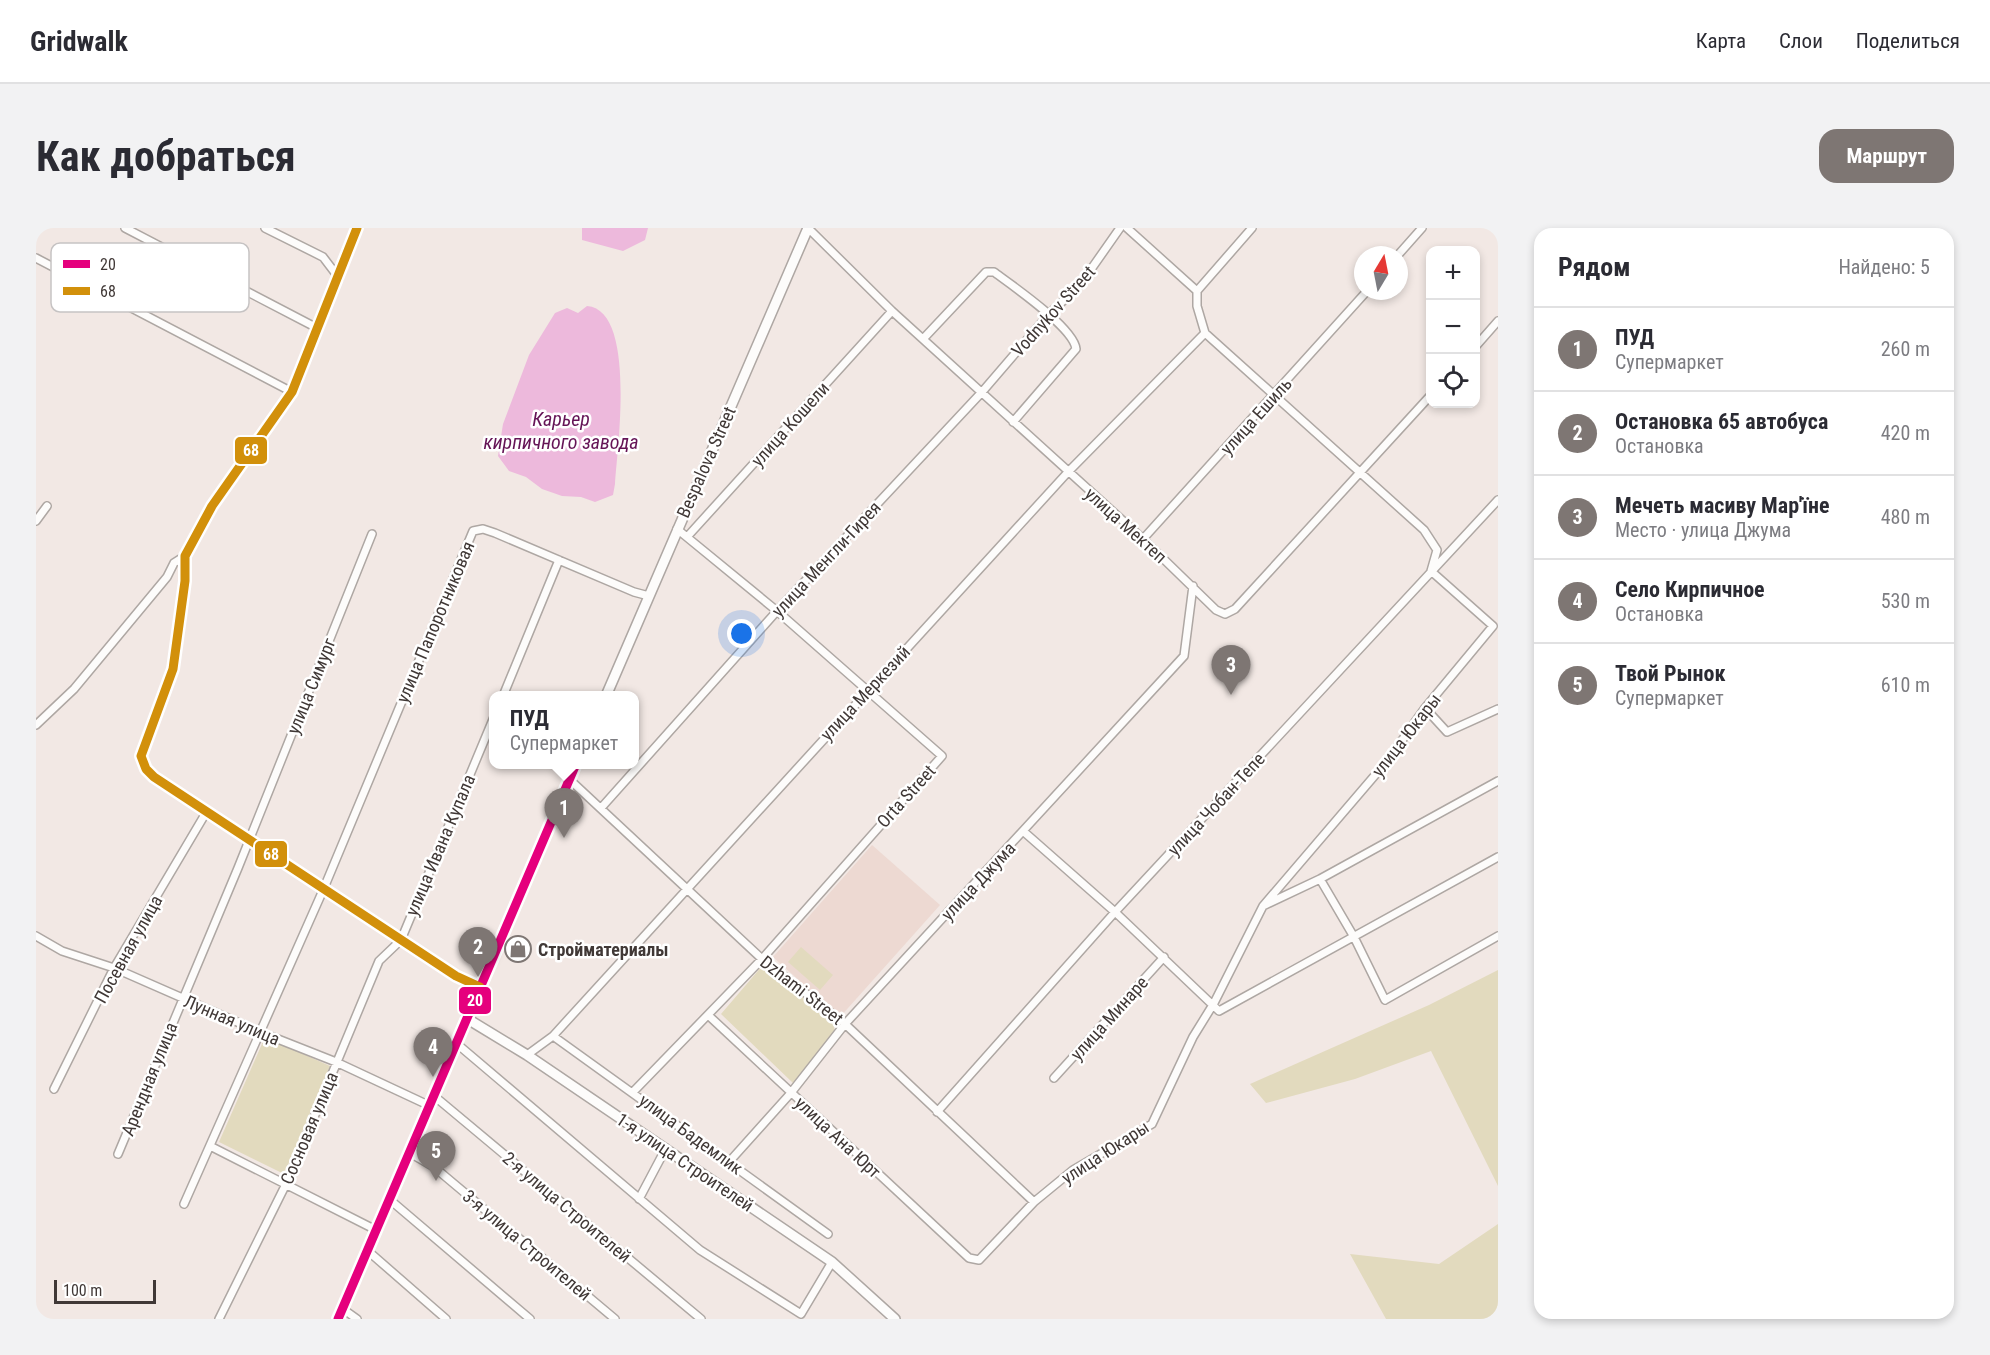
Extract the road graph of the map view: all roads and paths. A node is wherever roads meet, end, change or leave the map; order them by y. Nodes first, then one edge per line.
1 (125, 228) edge
2 (265, 228) edge
3 (357, 228) edge
4 (808, 228) edge
5 (1120, 228) edge
6 (1127, 228) edge
7 (1252, 228) edge
8 (1422, 228) edge
9 (154, 243) edge
10 (1406, 246) edge
11 (36, 258) edge
12 (51, 266) edge
13 (339, 278) junction
14 (1197, 291) junction
15 (249, 293) edge
16 (1358, 300) edge
17 (892, 311) junction
18 (139, 312) edge
19 (1049, 314) junction
20 (1498, 321) edge
21 (316, 328) junction
22 (1205, 333) junction
23 (922, 339) junction
24 (1480, 341) edge
25 (292, 392) junction
26 (982, 392) junction
27 (1275, 396) junction
28 (1426, 401) edge
29 (1013, 422) junction
30 (1068, 472) junction
31 (1359, 474) junction
32 (1498, 500) edge
33 (47, 506) dead end
34 (36, 521) edge
35 (677, 529) junction
36 (372, 534) dead end
37 (687, 537) junction
38 (1143, 539) junction
39 (184, 556) junction
40 (559, 560) junction
41 (1431, 572) junction
42 (1193, 586) junction
43 (649, 596) junction
44 (777, 612) junction
45 (1496, 627) edge
46 (505, 691) edge
47 (608, 691) edge
48 (867, 692) junction
49 (1425, 708) junction
50 (1498, 709) edge
51 (36, 725) edge
52 (489, 729) edge
53 (639, 766) edge
54 (574, 769) edge
55 (636, 769) edge
56 (569, 779) junction
57 (1498, 781) edge
58 (601, 808) junction
59 (207, 811) junction
60 (1023, 831) junction
61 (250, 839) junction
62 (1498, 857) edge
63 (1320, 879) junction
64 (324, 888) junction
65 (685, 888) junction
66 (1263, 906) junction
67 (1115, 912) junction
68 (36, 936) edge
69 (1498, 936) edge
70 (1354, 937) junction
71 (401, 940) junction
72 (1164, 957) junction
73 (762, 959) junction
74 (114, 968) junction
75 (480, 987) junction
76 (182, 998) junction
77 (1214, 1004) junction
78 (708, 1015) junction
79 (466, 1018) junction
80 (845, 1024) junction
81 (260, 1032) junction
82 (553, 1036) junction
83 (456, 1043) junction
84 (527, 1055) junction
85 (336, 1062) junction
86 (1054, 1078) dead end
87 (54, 1089) dead end
88 (633, 1092) junction
89 (790, 1094) junction
90 (433, 1095) junction
91 (428, 1105) junction
92 (937, 1112) junction
93 (210, 1146) junction
94 (666, 1148) junction
95 (408, 1152) junction
96 (118, 1154) dead end
97 (729, 1162) junction
98 (287, 1182) junction
99 (389, 1199) junction
100 (639, 1199) junction
101 (1034, 1202) junction
102 (184, 1204) dead end
103 (376, 1230) junction
104 (828, 1234) dead end
105 (368, 1251) junction
106 (969, 1258) joint
107 (832, 1262) junction
108 (343, 1309) junction
109 (219, 1319) edge
110 (338, 1319) edge
111 (357, 1319) edge
112 (446, 1319) edge
113 (530, 1319) edge
114 (615, 1319) edge
115 (701, 1319) edge
116 (894, 1319) edge

1 - 9 street
2 - 13 street
3 - 13 street
4 - 17 street, улица Мектеп
4 - 35 main road, Bespalova Street
5 - 19 street, Vodnykov Street
6 - 14 street
7 - 14 street
8 - 10 street
11 - 12 street
13 - 21 street
14 - 22 street
15 - 21 street
16 - 27 street, улица Ешиль
17 - 23 street, улица Мектеп
17 - 37 street, улица Кошели
18 - 25 street
19 - 23 street
19 - 26 street, Vodnykov Street
19 - 29 street
20 - 24 street
21 - 25 street
22 - 27 street
22 - 30 street, улица Меркезий
23 - 26 street, улица Мектеп
25 - 39 street
26 - 29 street, улица Мектеп
26 - 44 street, улица Менгли-Гирея
27 - 31 street
27 - 38 street, улица Ешиль
28 - 31 street, улица Мектеп
29 - 30 street, улица Мектеп
30 - 38 street, улица Мектеп
30 - 48 street, улица Меркезий
31 - 41 street
31 - 42 street, улица Мектеп
32 - 41 street, улица Чобан-Тепе
33 - 34 street
35 - 37 street, Orta Street
35 - 43 main road, Bespalova Street
36 - 61 street, улица Симург
37 - 44 street, Orta Street
38 - 42 street, улица Мектеп
39 - 51 street
39 - 59 street
40 - 43 street, улица Папоротниковая
40 - 46 street
40 - 64 street, улица Папоротниковая
41 - 45 street, улица Юкары
41 - 67 street, улица Чобан-Тепе
42 - 60 street, улица Джума
43 - 47 main road, Bespalova Street
44 - 48 street, Orta Street
44 - 53 street, улица Менгли-Гирея
45 - 49 street, улица Юкары
48 - 65 street, улица Меркезий
48 - 73 street, Orta Street
49 - 50 street
49 - 66 street, улица Юкары
52 - 71 street, улица Ивана Купала
54 - 56 main road
55 - 58 street, улица Менгли-Гирея
56 - 58 street, Dzhami Street
56 - 75 main road
57 - 63 street
58 - 65 street, Dzhami Street
59 - 61 street
59 - 74 street, Посевная улица
60 - 67 street
60 - 80 street, улица Джума
61 - 64 street
61 - 76 street, Арендная улица
62 - 70 street
63 - 66 street
63 - 70 street
64 - 71 street
64 - 81 street
65 - 73 street, Dzhami Street
65 - 82 street, улица Меркезий
66 - 77 street, улица Юкары
67 - 72 street
67 - 92 street, улица Чобан-Тепе
68 - 74 street, Лунная улица
69 - 70 street
70 - 77 street
71 - 75 street
71 - 85 street, Сосновая улица
72 - 77 street
72 - 86 street, улица Минаре
73 - 78 street, Orta Street
73 - 80 street, Dzhami Street
74 - 76 street, Лунная улица
74 - 87 street, Посевная улица
75 - 79 main road
76 - 81 street, Лунная улица
76 - 96 street, Арендная улица
77 - 101 street, улица Юкары
78 - 88 street, Orta Street
78 - 89 street, улица Ана Юрт
79 - 83 main road
79 - 84 main road, 1-я улица Строителей
80 - 89 street, улица Джума
80 - 92 street, Dzhami Street
81 - 85 street, Лунная улица
81 - 93 street
82 - 84 street, улица Меркезий
82 - 88 street, улица Бадемлик
83 - 90 main road
83 - 100 street
84 - 94 main road, 1-я улица Строителей
85 - 91 street, Лунная улица
85 - 98 street, Сосновая улица
88 - 97 street, улица Бадемлик
89 - 97 street, улица Джума
89 - 106 street, улица Ана Юрт
90 - 91 main road
90 - 115 street, 2-я улица Строителей
91 - 95 main road
92 - 101 street, Dzhami Street
93 - 98 street
93 - 102 street
94 - 100 street
94 - 107 main road, 1-я улица Строителей
95 - 99 main road
95 - 114 street, 3-я улица Строителей
97 - 104 street, улица Бадемлик
98 - 103 street
98 - 109 street, Сосновая улица
99 - 103 main road
99 - 113 street
100 - 107 street
101 - 106 street, улица Юкары
103 - 105 main road
105 - 108 main road
105 - 112 street
107 - 116 main road, 1-я улица Строителей
108 - 110 main road
108 - 111 street

